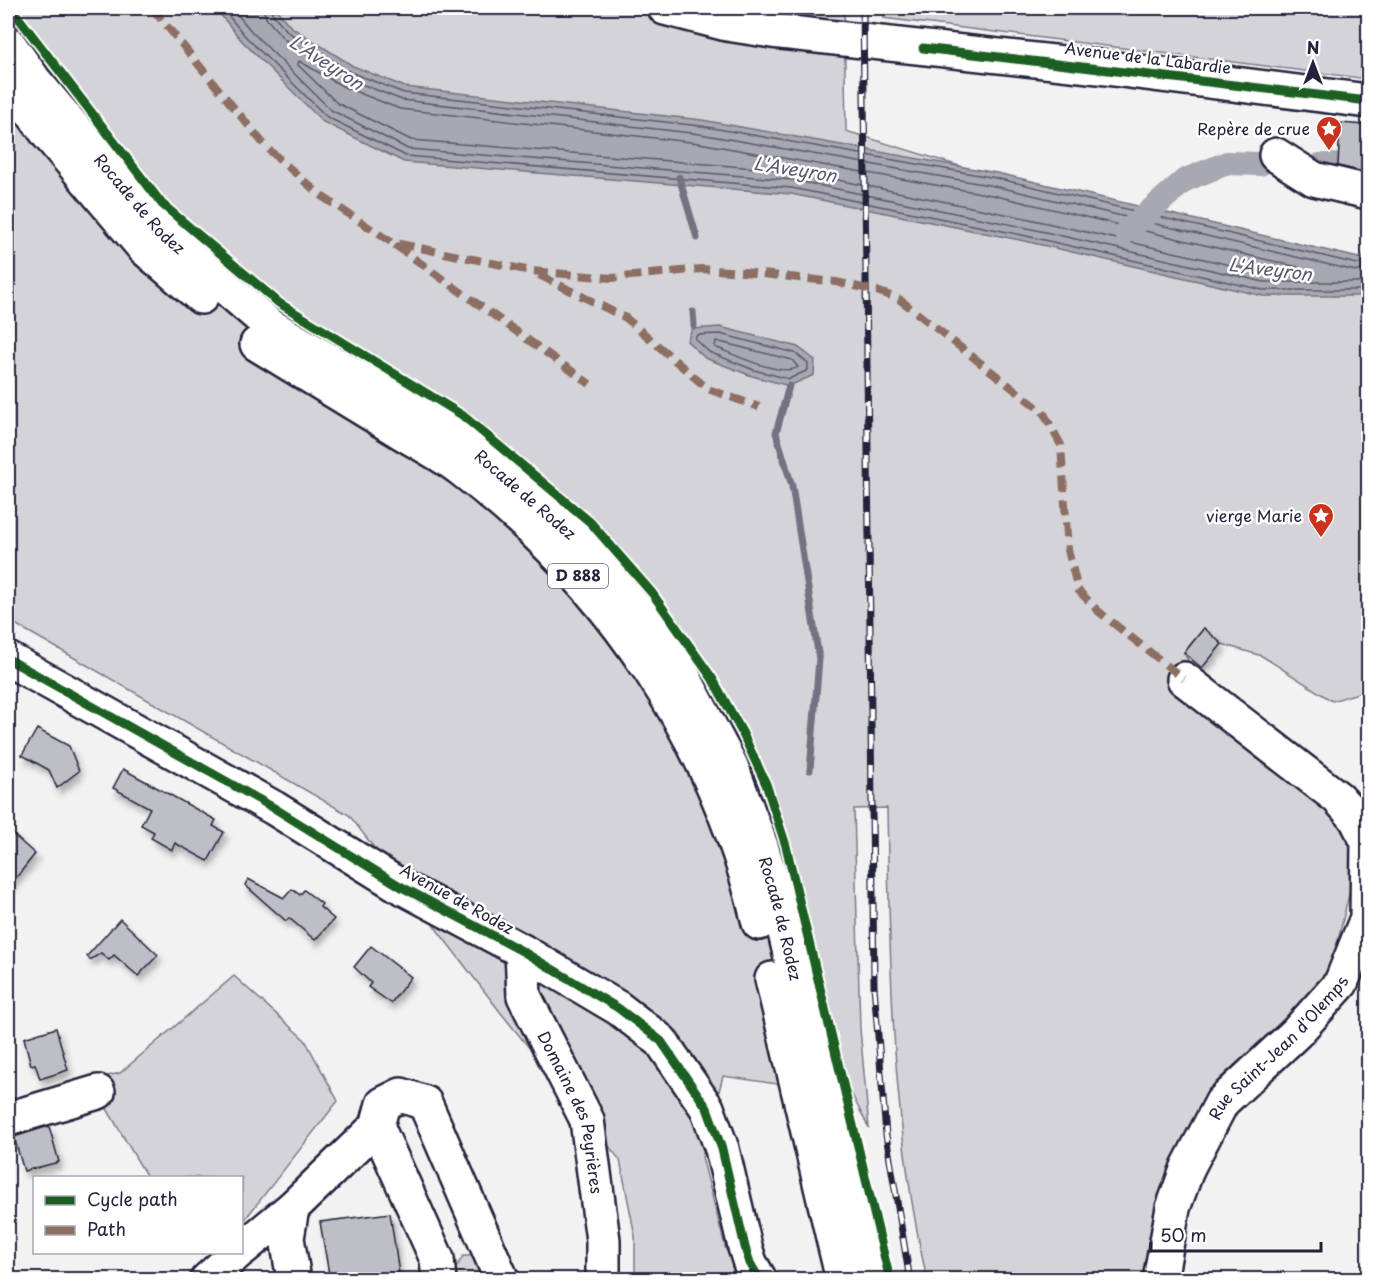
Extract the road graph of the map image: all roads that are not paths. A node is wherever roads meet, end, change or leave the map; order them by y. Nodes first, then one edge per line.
1 (665, 8) edge
2 (8, 43) edge
3 (8, 80) edge
4 (1368, 101) edge
5 (1276, 155) dead end
6 (1368, 192) edge
7 (8, 659) edge
8 (1184, 679) dead end
9 (522, 951) junction
10 (98, 1092) dead end
11 (8, 1119) edge
12 (377, 1126) junction
13 (292, 1208) junction
14 (243, 1248) edge
15 (236, 1254) edge
16 (207, 1280) edge
17 (294, 1280) edge
18 (439, 1280) edge
19 (502, 1280) edge
20 (603, 1280) edge
21 (760, 1280) edge
22 (843, 1280) edge
23 (867, 1280) edge
24 (1160, 1280) edge

1 - 4 main road, Avenue de la Labardie
2 - 23 main road, Rocade de Rodez / D 888
3 - 22 main road, Rocade de Rodez / D 888
5 - 6 main road
7 - 9 main road, Avenue de Rodez
8 - 24 main road, Rue Saint-Jean d'Olemps
9 - 20 main road, Domaine des Peyrières
9 - 21 main road, Avenue de Rodez
10 - 11 main road
12 - 13 main road
12 - 18 main road
12 - 19 main road
13 - 14 main road
13 - 17 main road
15 - 16 main road

